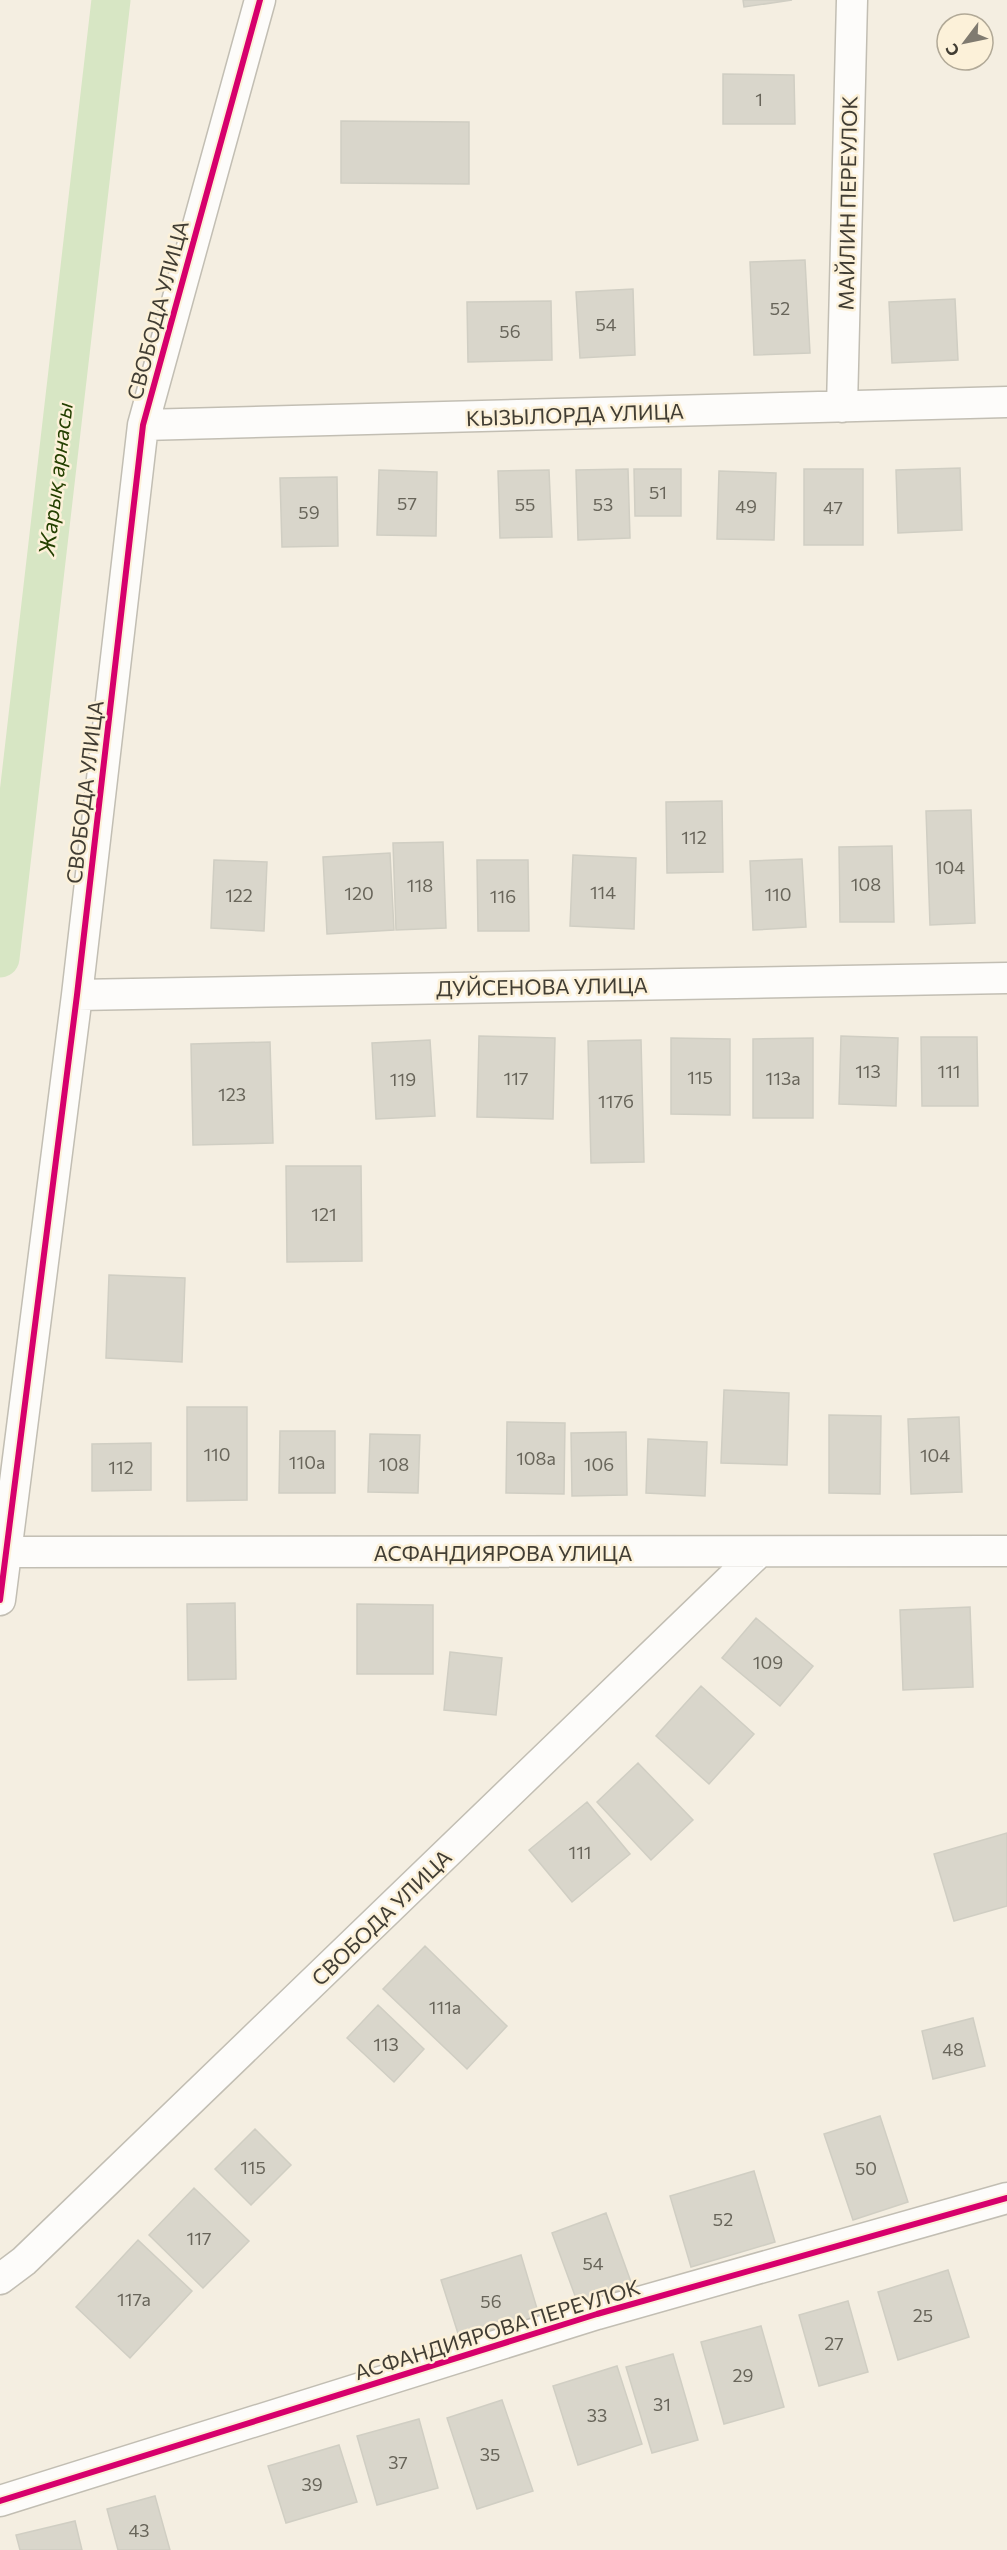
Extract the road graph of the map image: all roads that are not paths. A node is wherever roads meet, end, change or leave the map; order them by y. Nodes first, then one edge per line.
1 (260, 0) edge
2 (852, 0) edge
3 (1007, 402) edge
4 (842, 406) junction
5 (143, 425) junction
6 (1007, 978) edge
7 (77, 995) junction
8 (1007, 1551) edge
9 (4, 1552) edge
10 (759, 1552) junction
11 (0, 1600) edge
12 (1007, 2198) edge
13 (0, 2279) edge
14 (0, 2501) edge

1 - 5 street, СВОБОДА УЛИЦА
2 - 4 street, МАЙЛИН ПЕРЕУЛОК
3 - 4 street, КЫЗЫЛОРДА УЛИЦА
4 - 5 street, КЫЗЫЛОРДА УЛИЦА
5 - 7 street, СВОБОДА УЛИЦА
6 - 7 street, ДУЙСЕНОВА УЛИЦА
7 - 9 street, СВОБОДА УЛИЦА
8 - 10 street, АСФАНДИЯРОВА УЛИЦА
9 - 10 street, АСФАНДИЯРОВА УЛИЦА
9 - 11 street, СВОБОДА УЛИЦА
10 - 13 street, СВОБОДА УЛИЦА
12 - 14 street, АСФАНДИЯРОВА ПЕРЕУЛОК

